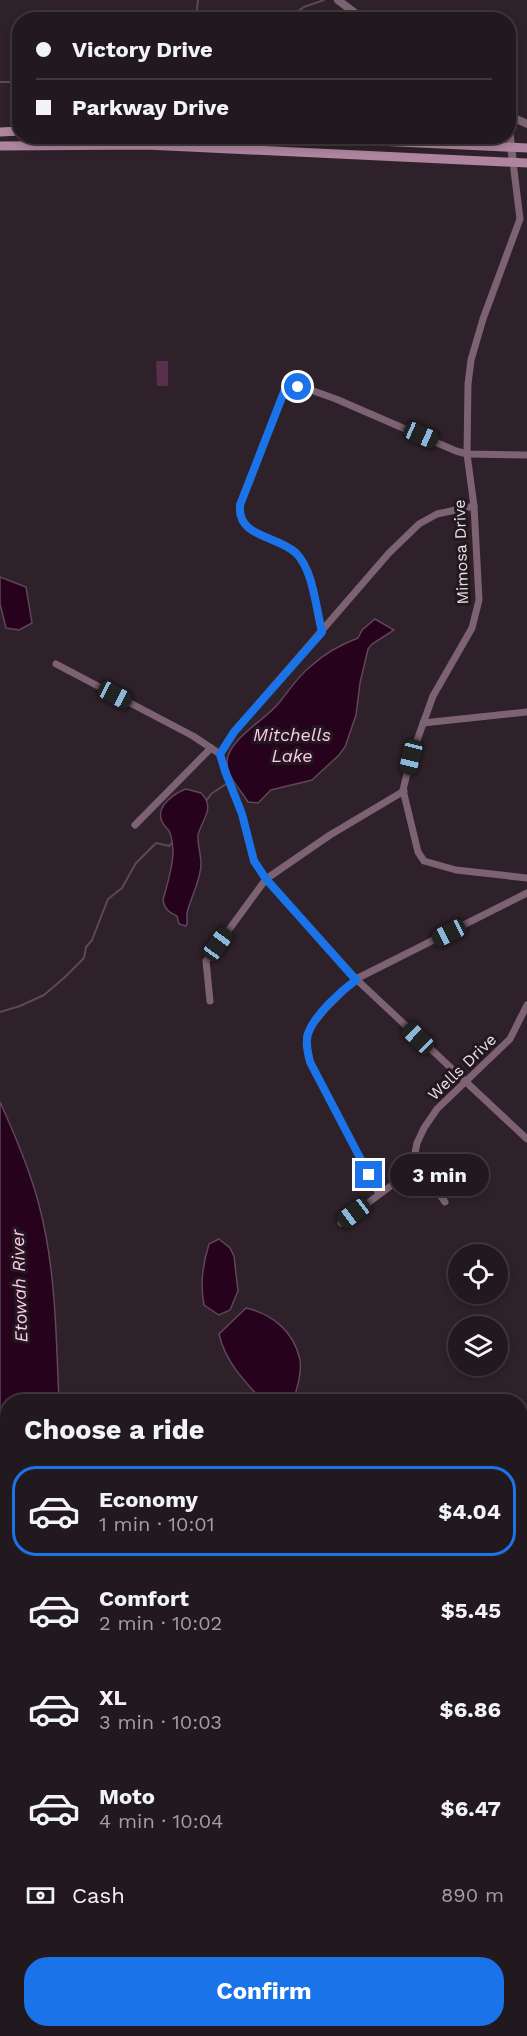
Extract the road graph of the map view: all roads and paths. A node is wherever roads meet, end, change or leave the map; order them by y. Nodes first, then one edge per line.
1 (338, 0) edge
2 (354, 12) edge
3 (431, 144) edge
4 (511, 144) edge
5 (0, 146) edge
6 (511, 148) junction
7 (527, 148) edge
8 (513, 162) junction
9 (527, 163) edge
10 (467, 454) junction
11 (527, 455) edge
12 (474, 506) junction
13 (322, 632) junction
14 (56, 664) dead end
15 (527, 712) edge
16 (423, 723) junction
17 (211, 748) junction
18 (220, 754) junction
19 (404, 791) junction
20 (135, 825) dead end
21 (527, 878) edge
22 (266, 879) junction
23 (527, 893) edge
24 (356, 980) junction
25 (210, 1001) dead end
26 (527, 1005) edge
27 (464, 1082) junction
28 (527, 1139) edge
29 (414, 1158) junction
30 (379, 1194) junction
31 (445, 1202) dead end
32 (341, 1223) dead end

1 - 2 street
3 - 6 main road
4 - 6 street
5 - 8 main road
6 - 7 main road
6 - 8 street
8 - 9 main road
8 - 10 street, Mimosa Drive
10 - 11 street
10 - 12 street, Mimosa Drive
10 - 13 street
12 - 13 street
12 - 16 street, Mimosa Drive
13 - 18 street
14 - 17 street
15 - 16 street
16 - 19 street, Mimosa Drive
17 - 18 street
17 - 20 street
18 - 22 street
19 - 21 street, Mimosa Drive
19 - 22 street
22 - 24 street
22 - 25 street
23 - 24 street
24 - 27 street
24 - 30 street
26 - 27 street, Wells Drive
27 - 28 street
27 - 29 street, Wells Drive
29 - 30 street, Wells Drive
29 - 31 street
30 - 32 street, Wells Drive

